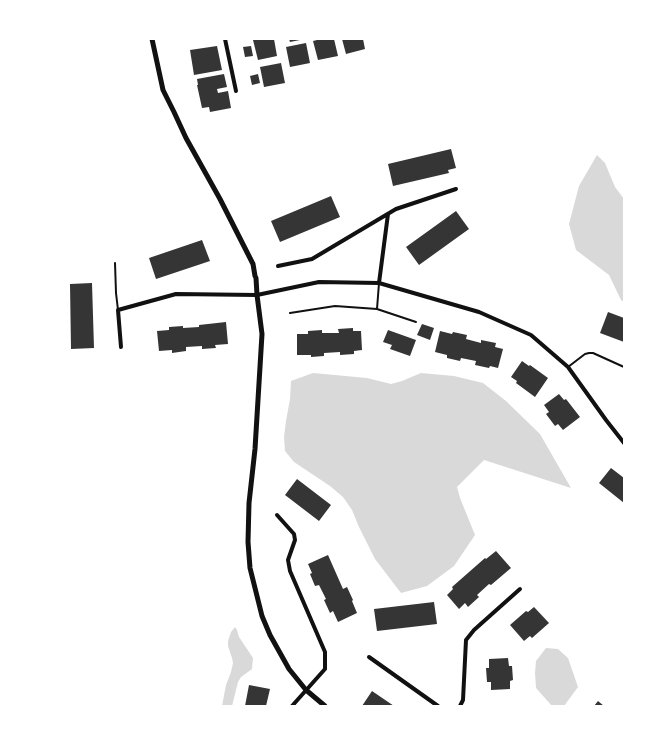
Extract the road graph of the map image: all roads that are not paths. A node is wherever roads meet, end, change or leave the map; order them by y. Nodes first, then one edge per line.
1 (152, 39) edge
2 (225, 39) edge
3 (236, 91) dead end
4 (456, 189) dead end
5 (388, 214) junction
6 (115, 263) dead end
7 (278, 266) dead end
8 (379, 283) junction
9 (257, 295) junction
10 (377, 309) junction
11 (118, 310) junction
12 (290, 313) dead end
13 (416, 322) dead end
14 (120, 347) dead end
15 (568, 367) junction
16 (624, 367) edge
17 (624, 443) edge
18 (278, 515) dead end
19 (520, 589) dead end
20 (369, 657) dead end
21 (306, 690) junction
22 (292, 706) edge
23 (325, 706) edge
24 (438, 706) edge
25 (460, 706) edge

1 - 9 street
2 - 3 street
4 - 5 street
5 - 7 street
5 - 8 street
6 - 11 lane
8 - 9 street
8 - 10 lane
8 - 15 street
9 - 11 street
9 - 21 street
10 - 12 lane
10 - 13 lane
11 - 14 street
15 - 16 lane
15 - 17 street
18 - 21 street
19 - 25 street
20 - 24 street
21 - 22 street
21 - 23 street

